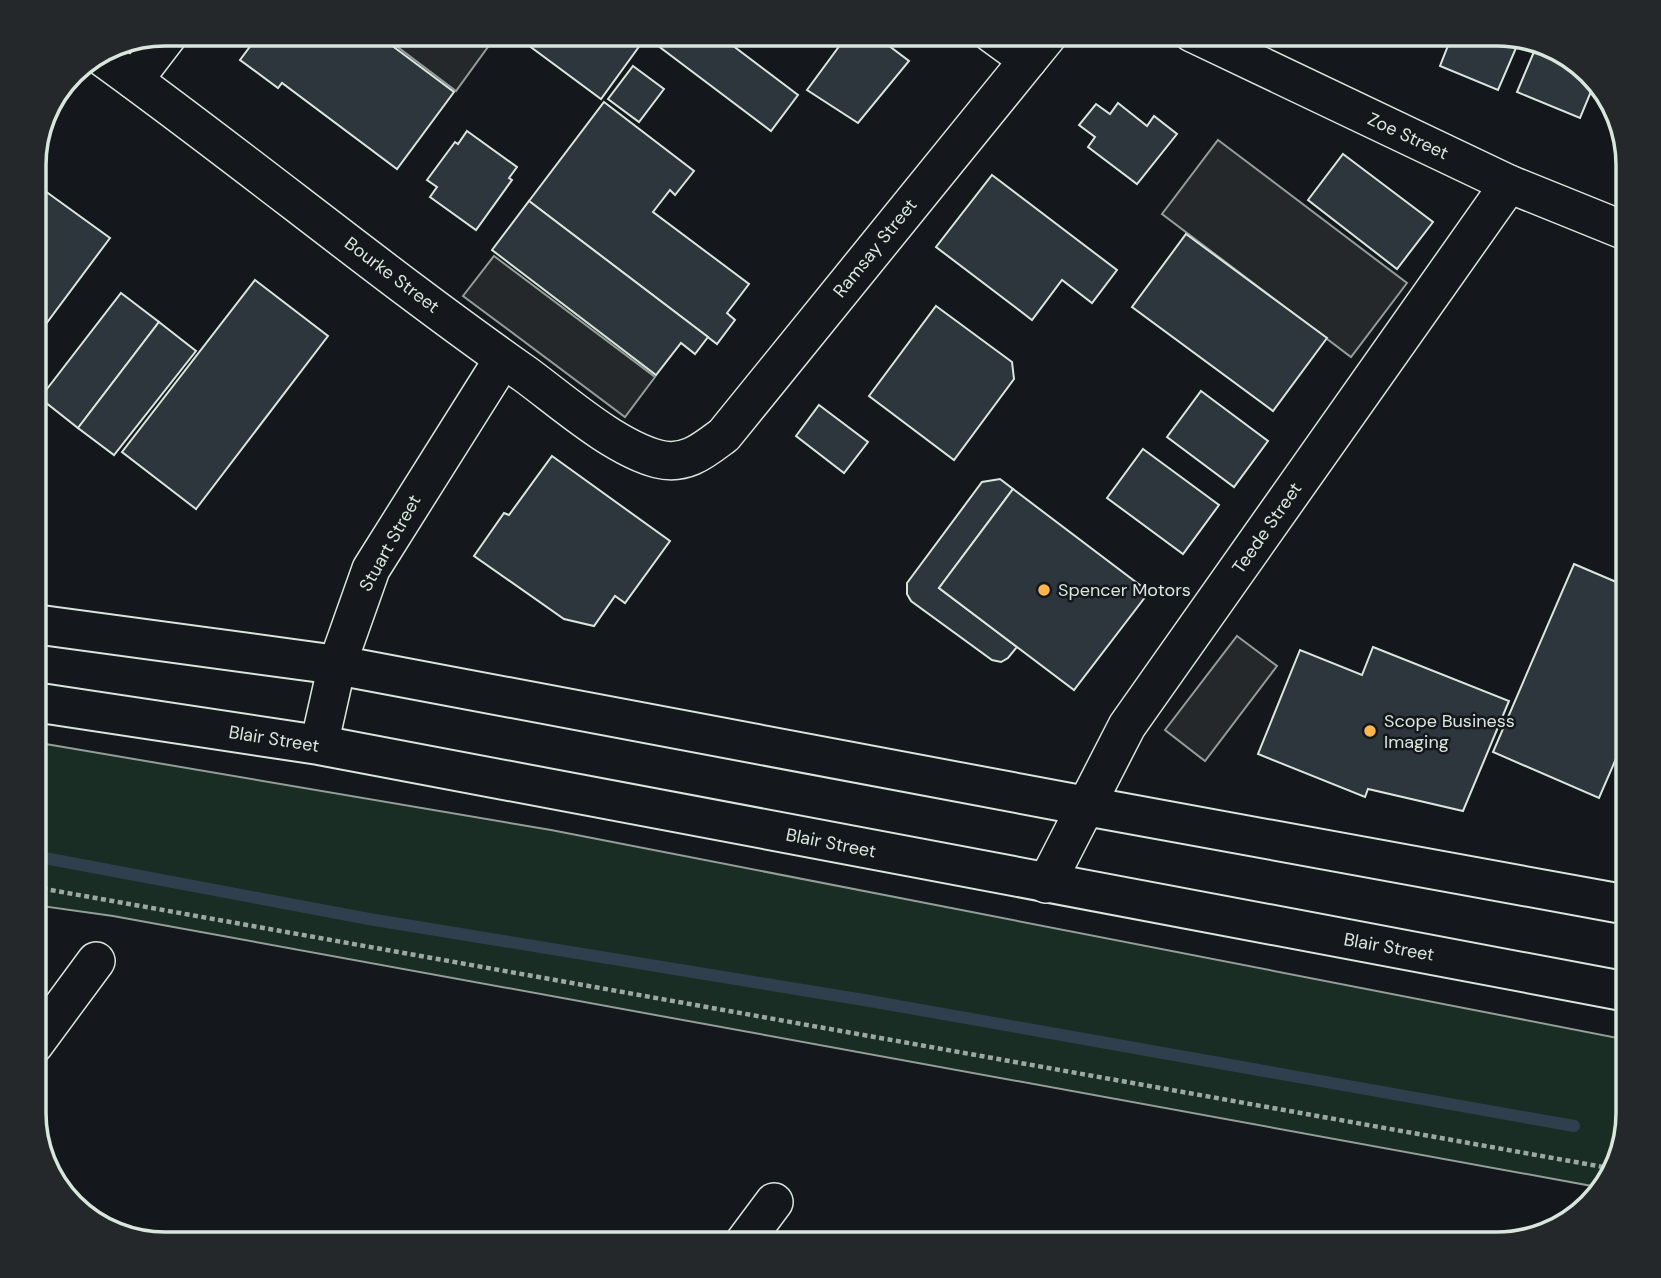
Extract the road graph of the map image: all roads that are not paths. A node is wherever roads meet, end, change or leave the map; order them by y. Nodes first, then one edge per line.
1 (160, 46) edge
2 (1219, 46) edge
3 (1039, 47) edge
4 (107, 60) edge
5 (134, 80) junction
6 (1509, 184) junction
7 (1616, 227) edge
8 (503, 359) junction
9 (696, 457) joint
10 (46, 626) edge
11 (337, 665) junction
12 (46, 704) edge
13 (319, 745) junction
14 (1086, 806) junction
15 (1046, 884) junction
16 (1616, 903) edge
17 (96, 961) dead end
18 (1616, 990) edge
19 (46, 1029) edge
20 (774, 1202) dead end
21 (752, 1232) edge

1 - 5 street
2 - 6 street, Zoe Street
3 - 9 street, Ramsay Street
4 - 5 street, Bourke Street
5 - 8 street, Bourke Street
6 - 7 street, Zoe Street
6 - 14 street, Teede Street
8 - 9 street, Bourke Street
8 - 11 street, Stuart Street
10 - 11 main road
11 - 13 street, Stuart Street
11 - 14 main road
12 - 13 main road, Blair Street
13 - 15 main road, Blair Street
14 - 15 street, Teede Street
14 - 16 main road
15 - 18 main road, Blair Street
17 - 19 street
20 - 21 street

